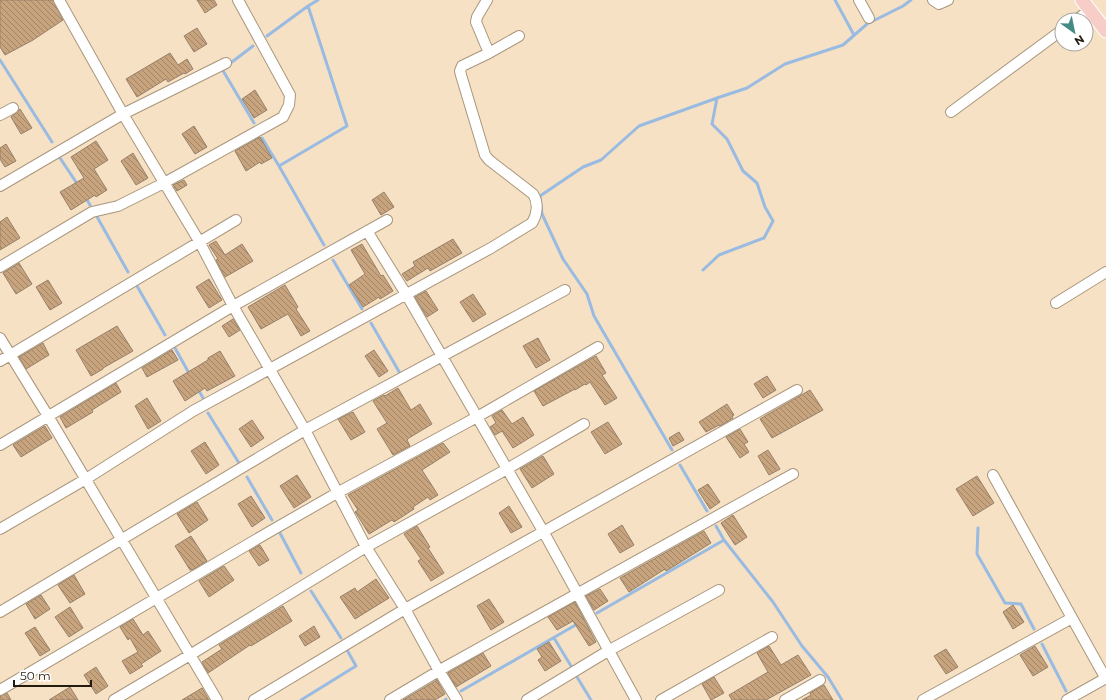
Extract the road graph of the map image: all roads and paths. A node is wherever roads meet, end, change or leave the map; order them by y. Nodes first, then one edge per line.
1 (59, 0) edge
2 (238, 0) edge
3 (487, 0) edge
4 (859, 0) edge
5 (933, 0) edge
6 (948, 0) edge
7 (1082, 11) edge
8 (869, 18) dead end
9 (1106, 31) edge
10 (519, 36) dead end
11 (1054, 36) edge
12 (489, 53) junction
13 (226, 63) dead end
14 (13, 108) dead end
15 (951, 112) dead end
16 (123, 114) junction
17 (0, 115) edge
18 (164, 183) junction
19 (0, 186) edge
20 (236, 220) dead end
21 (387, 220) dead end
22 (367, 231) junction
23 (199, 241) junction
24 (0, 267) edge
25 (1106, 272) edge
26 (565, 290) dead end
27 (406, 294) junction
28 (1056, 303) dead end
29 (233, 306) junction
30 (0, 338) edge
31 (598, 347) dead end
32 (10, 355) junction
33 (443, 357) junction
34 (0, 361) edge
35 (269, 370) junction
36 (797, 390) dead end
37 (48, 416) junction
38 (477, 417) junction
39 (584, 424) dead end
40 (305, 430) junction
41 (0, 445) edge
42 (507, 469) junction
43 (792, 474) dead end
44 (993, 475) dead end
45 (86, 479) junction
46 (337, 493) junction
47 (0, 528) edge
48 (543, 531) junction
49 (121, 539) junction
50 (366, 547) junction
51 (719, 590) dead end
52 (577, 593) junction
53 (156, 599) junction
54 (405, 609) junction
55 (0, 612) edge
56 (1072, 618) junction
57 (772, 638) dead end
58 (608, 651) junction
59 (190, 655) junction
60 (439, 671) junction
61 (1106, 678) edge
62 (820, 680) dead end
63 (0, 690) edge
64 (114, 700) edge
65 (217, 700) edge
66 (254, 700) edge
67 (390, 700) edge
68 (457, 700) edge
69 (527, 700) edge
70 (636, 700) edge
71 (662, 700) edge
72 (785, 700) edge
73 (923, 700) edge
74 (1067, 700) edge

1 - 16 street
2 - 18 street
3 - 12 street
4 - 8 street
5 - 6 street
7 - 9 main road
10 - 12 street
11 - 15 street
12 - 27 street
13 - 16 street
14 - 17 street
16 - 18 street
16 - 19 street
18 - 23 street
18 - 24 street
20 - 23 street
21 - 22 street
22 - 27 street
22 - 29 street
23 - 29 street
23 - 32 street
25 - 28 street
26 - 33 street
27 - 33 street
27 - 35 street
29 - 35 street
29 - 37 street
30 - 32 street
31 - 38 street
32 - 34 street
32 - 37 street
33 - 38 street
33 - 40 street
35 - 40 street
35 - 45 street
36 - 48 street
37 - 41 street
37 - 45 street
38 - 42 street
38 - 46 street
39 - 42 street
40 - 46 street
40 - 49 street
42 - 48 street
42 - 50 street
43 - 52 street
44 - 56 street
45 - 47 street
45 - 49 street
46 - 50 street
46 - 53 street
48 - 52 street
48 - 54 street
49 - 53 street
49 - 55 street
50 - 54 street
50 - 59 street
51 - 58 street
52 - 58 street
52 - 60 street
53 - 59 street
53 - 63 street
54 - 60 street
54 - 66 street
56 - 61 street
56 - 73 street
57 - 71 street
58 - 69 street
58 - 70 street
59 - 64 street
59 - 65 street
60 - 67 street
60 - 68 street
61 - 74 street
62 - 72 street

